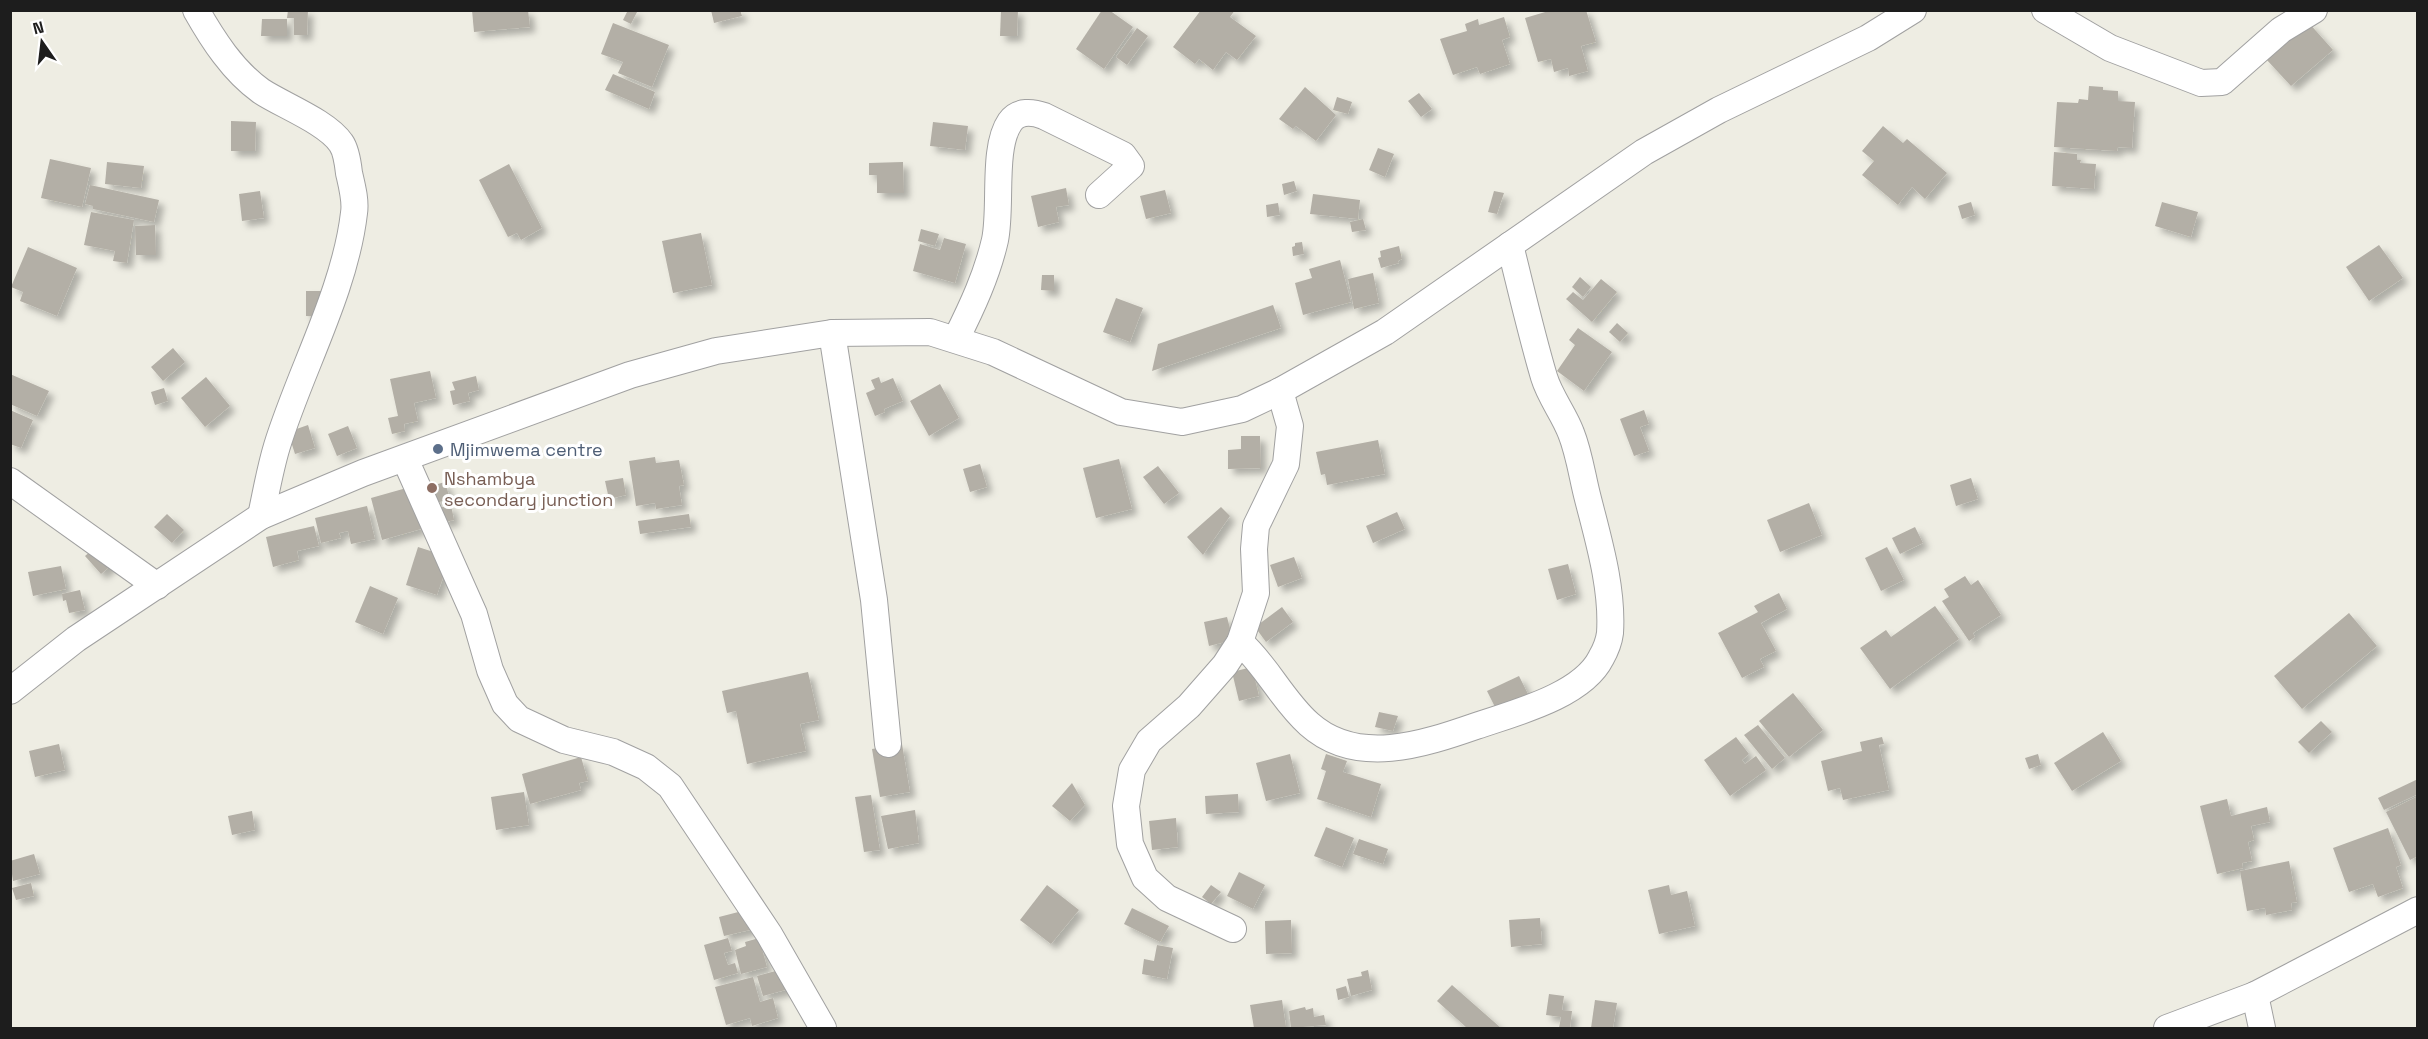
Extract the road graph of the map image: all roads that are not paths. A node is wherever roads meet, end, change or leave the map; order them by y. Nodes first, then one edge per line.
1 (196, 10) edge
2 (1913, 10) edge
3 (2046, 10) edge
4 (2314, 10) edge
5 (1099, 195) dead end
6 (1510, 245) junction
7 (832, 333) junction
8 (956, 339) junction
9 (1280, 391) junction
10 (405, 459) junction
11 (10, 481) edge
12 (261, 516) junction
13 (157, 585) junction
14 (1240, 642) junction
15 (10, 691) edge
16 (888, 744) dead end
17 (2418, 910) edge
18 (1233, 929) dead end
19 (2254, 995) junction
20 (823, 1029) edge
21 (2167, 1029) edge
22 (2262, 1029) edge

1 - 12 street
2 - 6 street
3 - 4 street
5 - 8 street
6 - 9 street
6 - 14 street
7 - 8 street
7 - 10 street
7 - 16 street
8 - 9 street
9 - 14 street
10 - 12 street
10 - 20 street
11 - 13 street
12 - 13 street
13 - 15 street
14 - 18 street
17 - 19 street
19 - 21 street
19 - 22 street

